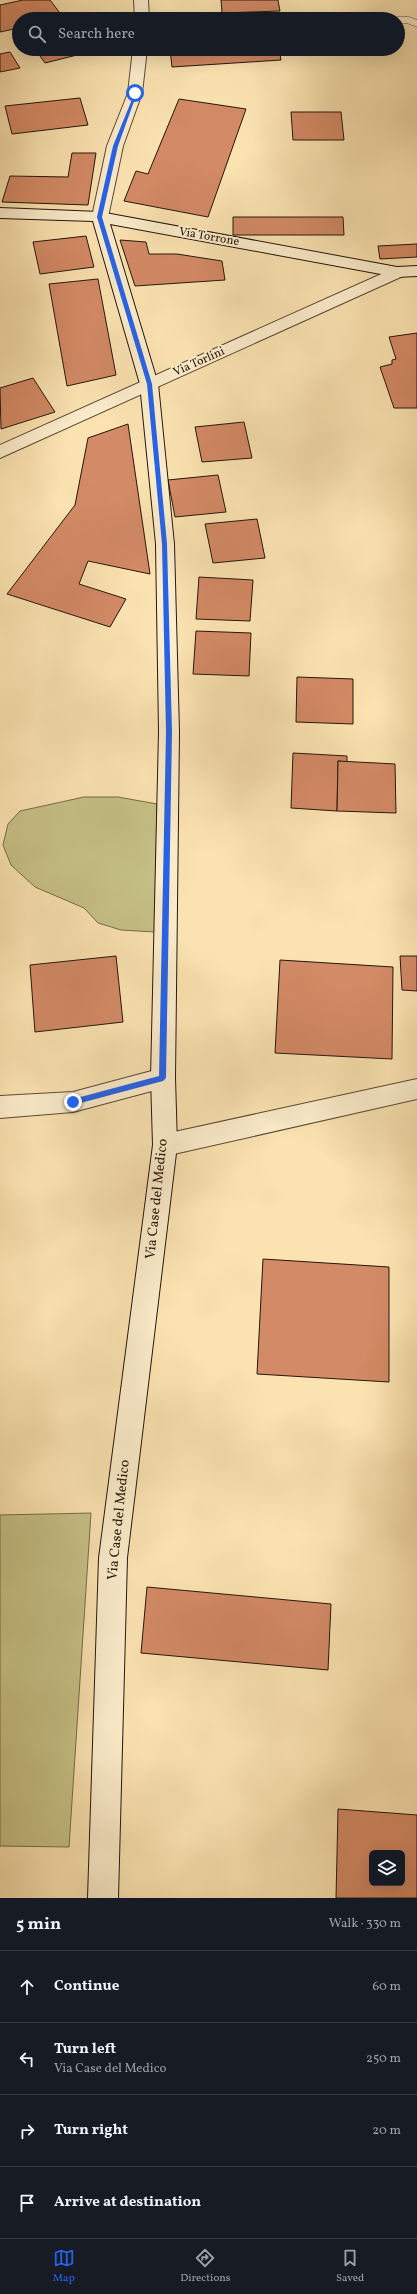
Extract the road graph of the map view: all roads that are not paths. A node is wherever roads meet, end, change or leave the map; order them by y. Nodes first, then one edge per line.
1 (141, 0) edge
2 (142, 12) edge
3 (405, 20) edge
4 (417, 24) edge
5 (139, 56) edge
6 (0, 213) edge
7 (100, 217) junction
8 (417, 270) edge
9 (397, 272) junction
10 (149, 384) junction
11 (0, 452) edge
12 (163, 1078) junction
13 (417, 1089) edge
14 (0, 1108) edge
15 (165, 1145) junction
16 (103, 1898) edge

1 - 2 main road
3 - 4 lane
5 - 7 main road
6 - 7 main road, Via Torrone
7 - 9 main road, Via Torrone
7 - 10 main road, Via Case del Medico
8 - 9 main road, Via Torrone
9 - 10 main road, Via Torlini
10 - 11 main road, Via Torlini
10 - 12 main road, Via Case del Medico
12 - 14 main road
12 - 15 main road, Via Case del Medico
13 - 15 main road
15 - 16 main road, Via Case del Medico

